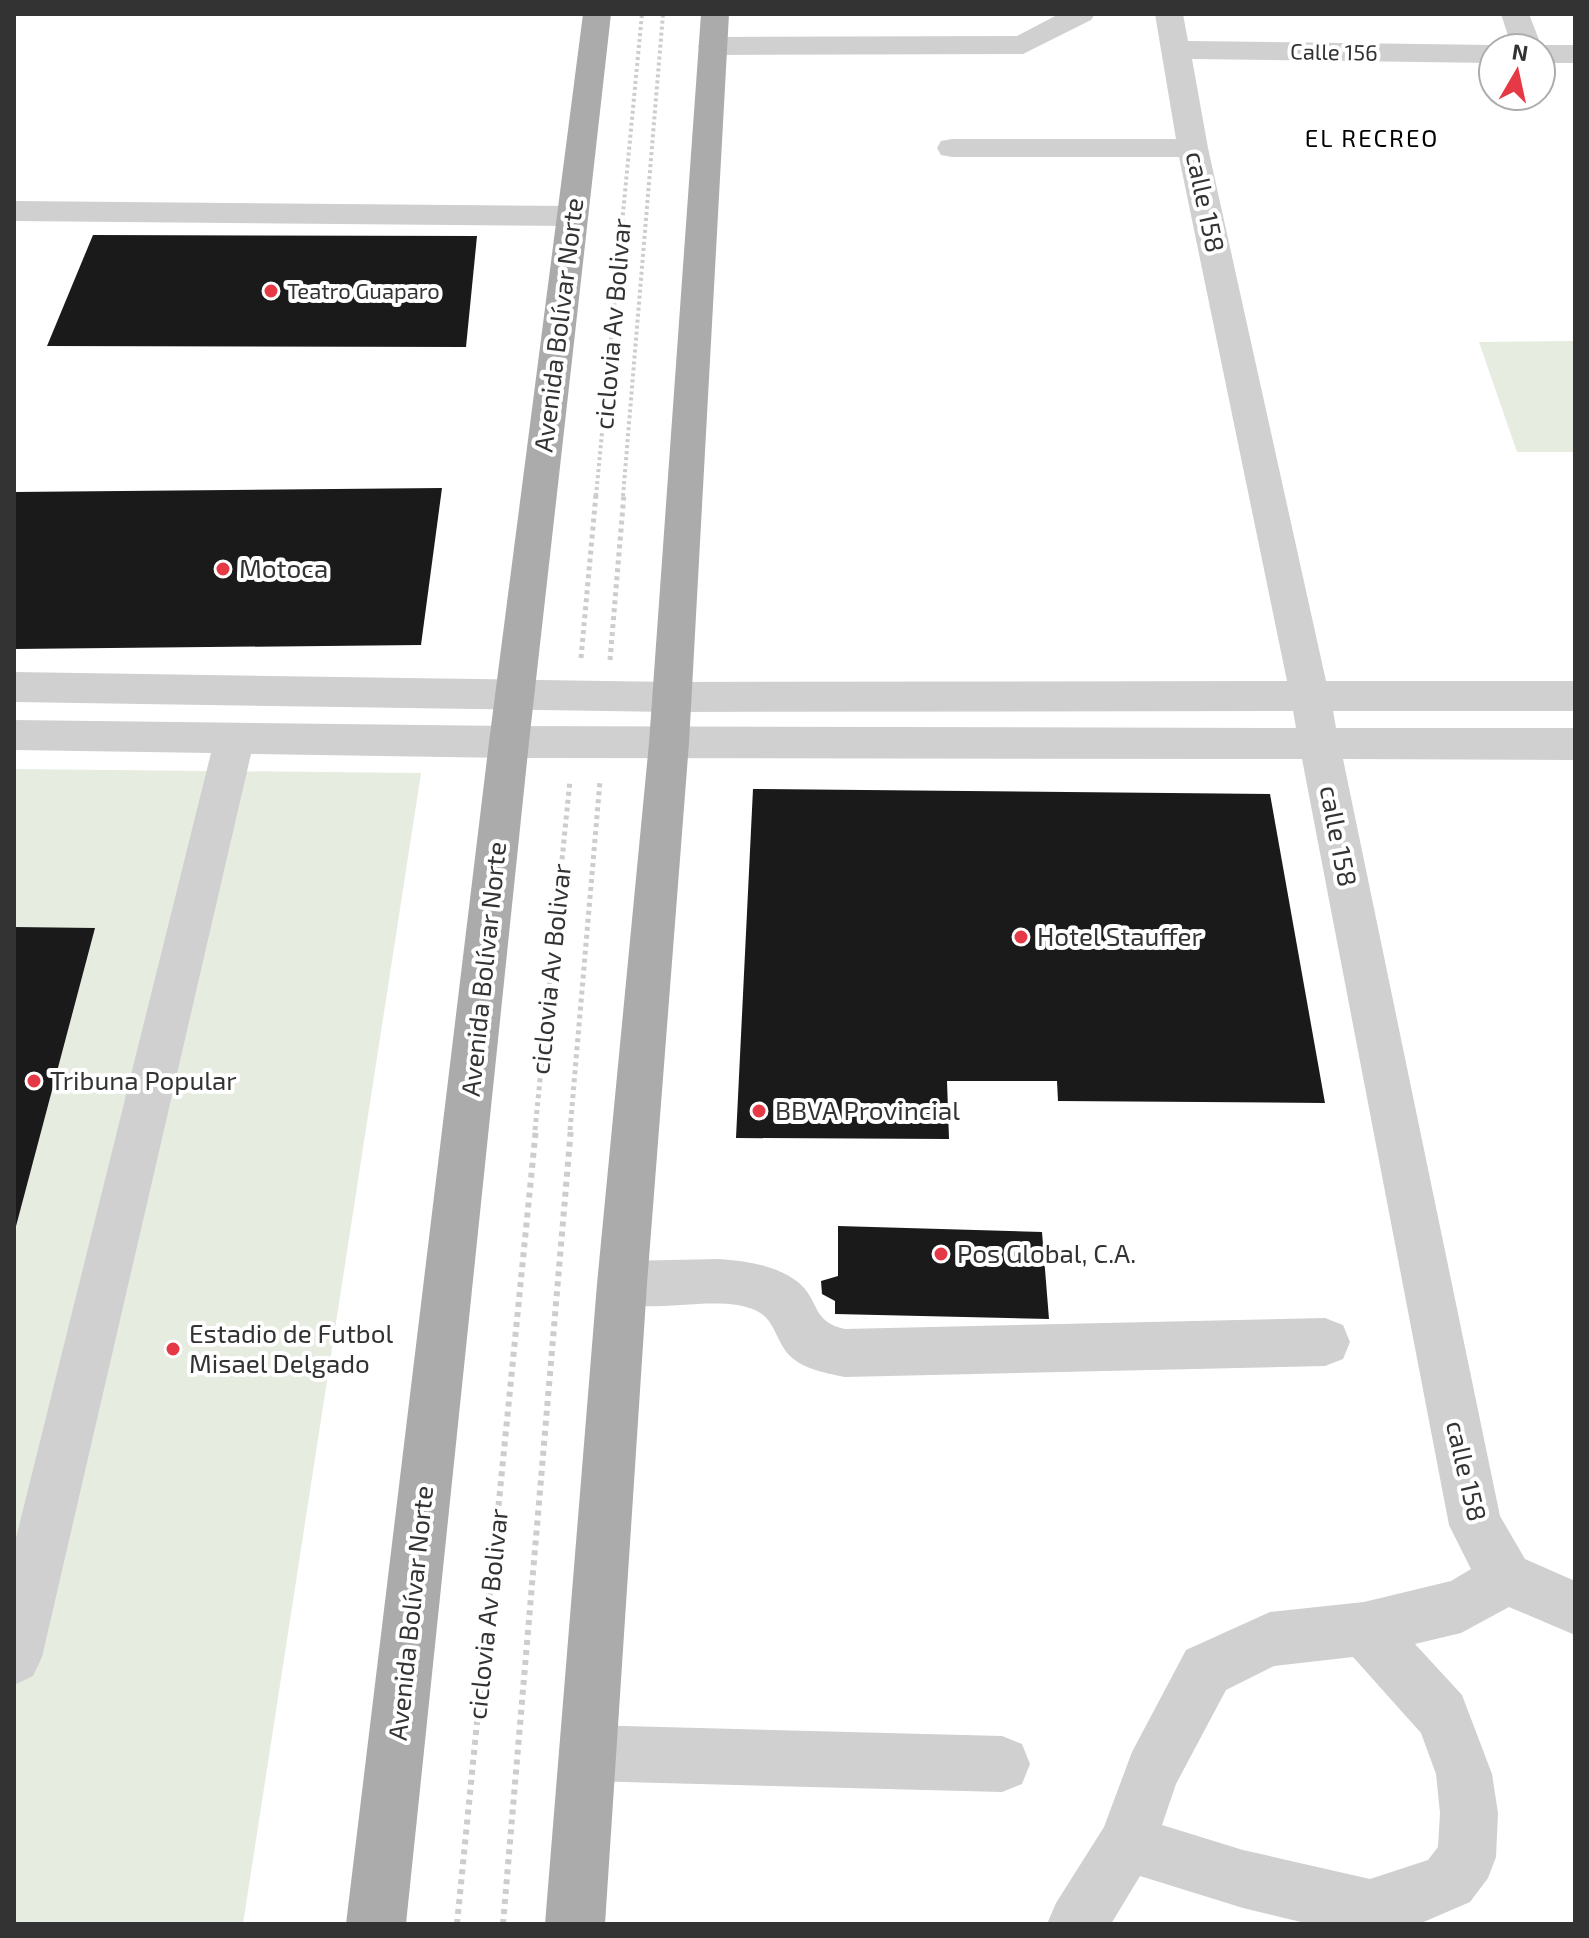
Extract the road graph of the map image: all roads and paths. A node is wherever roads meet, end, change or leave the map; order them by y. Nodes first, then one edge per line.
1 (597, 14) edge
2 (642, 14) edge
3 (663, 14) edge
4 (1081, 14) edge
5 (714, 30) edge
6 (1173, 32) edge
7 (1477, 53) edge
8 (952, 148) dead end
9 (1193, 148) junction
10 (14, 211) edge
11 (572, 216) junction
12 (581, 661) dead end
13 (610, 663) dead end
14 (14, 687) edge
15 (516, 694) junction
16 (1310, 695) junction
17 (1575, 696) edge
18 (670, 720) junction
19 (14, 735) edge
20 (235, 738) junction
21 (509, 742) junction
22 (1575, 744) edge
23 (1320, 746) junction
24 (570, 771) dead end
25 (601, 773) dead end
26 (622, 1284) junction
27 (1325, 1342) dead end
28 (1506, 1578) junction
29 (1575, 1608) edge
30 (1364, 1629) junction
31 (14, 1657) edge
32 (587, 1753) junction
33 (1002, 1764) dead end
34 (1127, 1843) junction
35 (376, 1924) edge
36 (457, 1924) edge
37 (503, 1924) edge
38 (575, 1924) edge
39 (1077, 1924) edge

1 - 11 main road, Avenida Bolívar Norte
2 - 12 path, ciclovia Av Bolivar
3 - 13 path, ciclovia Av Bolivar
4 - 5 street
5 - 18 main road
6 - 7 street, Calle 156
6 - 9 street, calle 158
8 - 9 street
9 - 16 street, calle 158
10 - 11 street
11 - 15 main road, Avenida Bolívar Norte
14 - 15 street
15 - 18 street
15 - 21 main road, Avenida Bolívar Norte
16 - 17 street
16 - 18 street
16 - 23 street, calle 158
18 - 21 street
18 - 23 street
18 - 26 main road
19 - 20 street
20 - 21 street
20 - 31 street
21 - 35 main road, Avenida Bolívar Norte
22 - 23 street
23 - 28 street, calle 158
24 - 36 path, ciclovia Av Bolivar
25 - 37 path, ciclovia Av Bolivar
26 - 27 street
26 - 32 main road
28 - 29 street
28 - 30 street
30 - 34 street
30 - 34 street
32 - 33 street
32 - 38 main road
34 - 39 street

